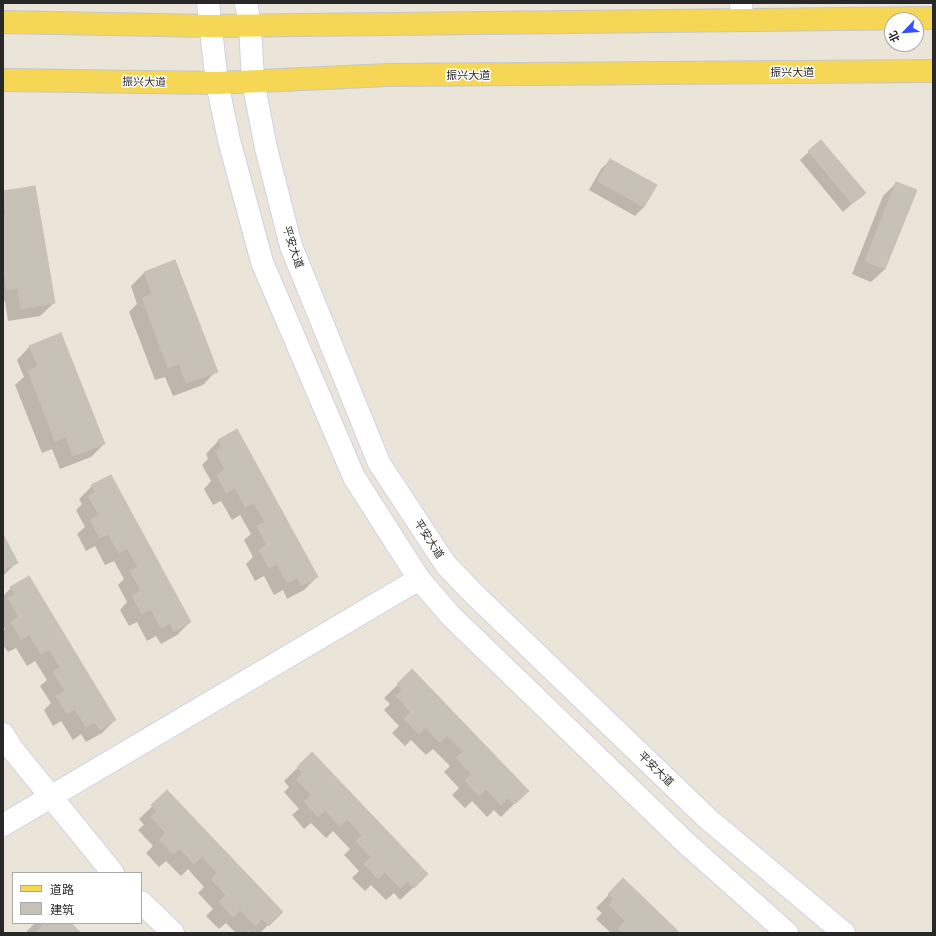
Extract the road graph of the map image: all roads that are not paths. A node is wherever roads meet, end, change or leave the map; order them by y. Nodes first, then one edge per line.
1 (208, 3) edge
2 (246, 3) edge
3 (742, 11) edge
4 (933, 18) edge
5 (3, 22) edge
6 (250, 25) junction
7 (211, 26) junction
8 (933, 72) edge
9 (3, 80) edge
10 (253, 81) junction
11 (217, 83) junction
12 (419, 579) junction
13 (3, 734) edge
14 (51, 797) junction
15 (3, 825) edge
16 (112, 872) edge
17 (142, 903) edge
18 (173, 933) edge
19 (787, 933) edge
20 (844, 933) edge

1 - 7 main road
2 - 6 main road, 平安大道
3 - 4 main road
3 - 6 main road
5 - 7 main road
6 - 7 main road
6 - 10 main road, 平安大道
7 - 11 main road
8 - 10 main road, 振兴大道
9 - 11 main road, 振兴大道
10 - 11 main road, 振兴大道
10 - 20 main road, 平安大道
11 - 12 main road
12 - 14 main road
12 - 19 main road
13 - 14 main road
14 - 15 main road
14 - 16 main road
17 - 18 main road

